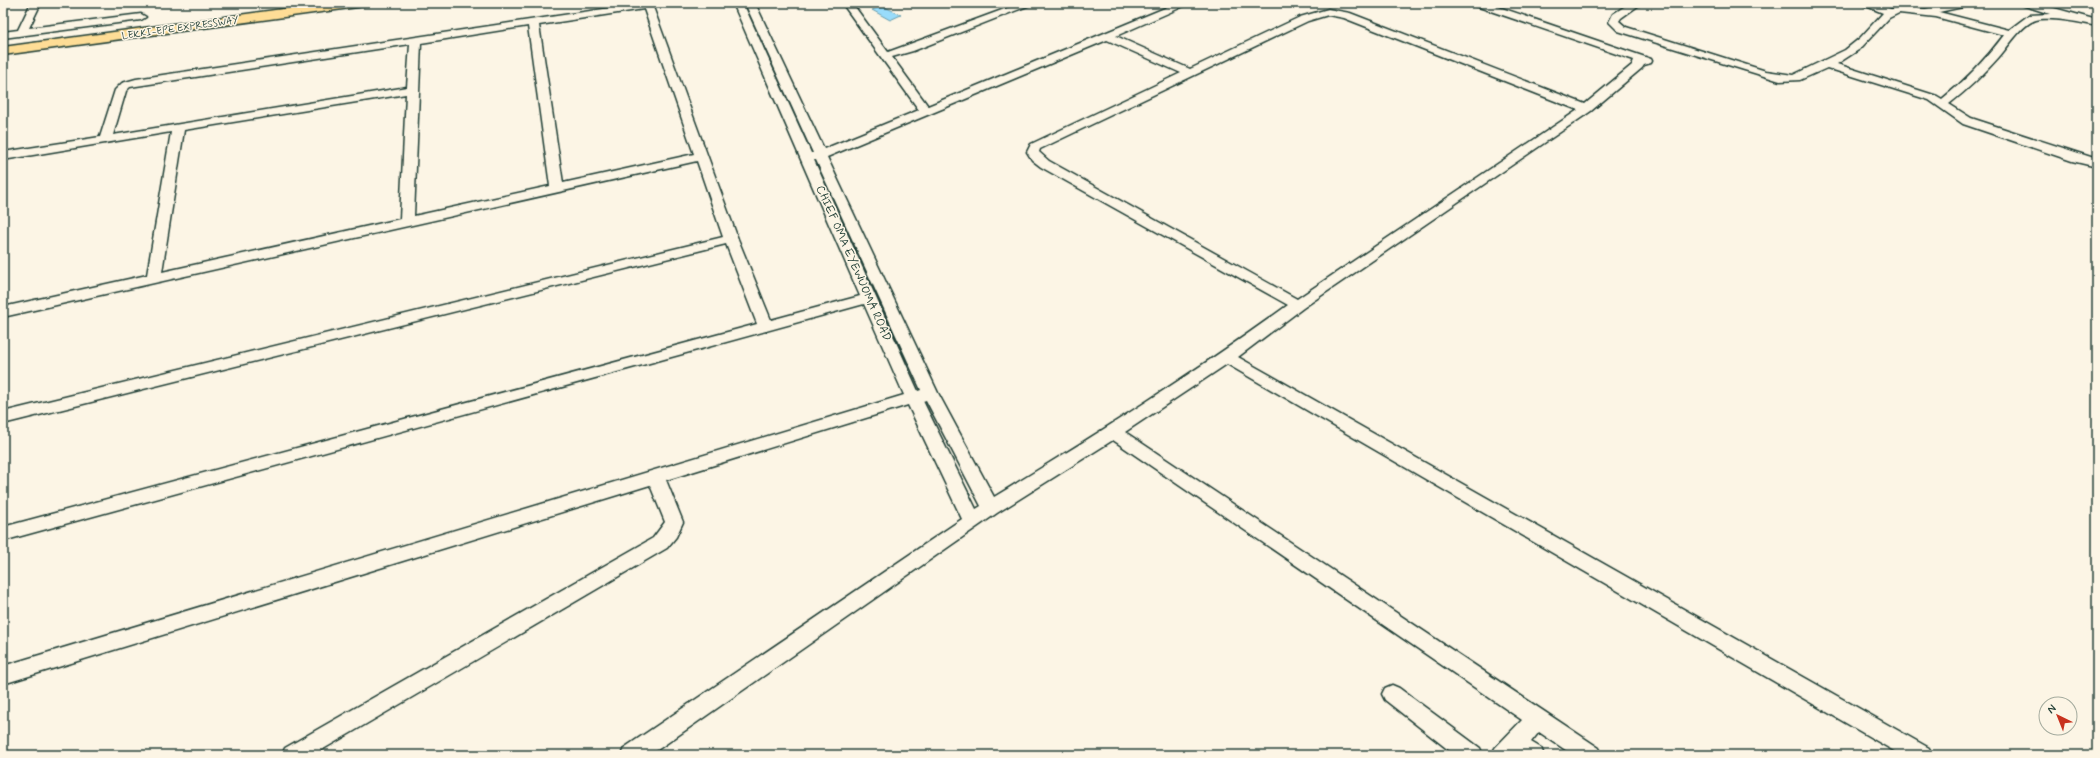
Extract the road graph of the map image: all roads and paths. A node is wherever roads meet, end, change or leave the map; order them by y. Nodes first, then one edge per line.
1 (36, 3) edge
2 (319, 3) edge
3 (358, 3) edge
4 (738, 3) edge
5 (750, 3) edge
6 (847, 3) edge
7 (1030, 3) edge
8 (1186, 3) edge
9 (1477, 3) edge
10 (1637, 3) edge
11 (1864, 3) edge
12 (1968, 3) edge
13 (2030, 4) edge
14 (1890, 12) junction
15 (1924, 12) junction
16 (2033, 17) junction
17 (140, 18) junction
18 (2070, 18) junction
19 (2084, 20) junction
20 (533, 22) junction
21 (2097, 23) edge
22 (2097, 28) edge
23 (22, 33) junction
24 (2011, 34) junction
25 (3, 35) edge
26 (1108, 36) junction
27 (416, 40) junction
28 (3, 46) edge
29 (3, 51) edge
30 (884, 56) junction
31 (1829, 65) junction
32 (1190, 73) junction
33 (412, 90) junction
34 (1942, 104) junction
35 (1587, 109) junction
36 (926, 112) junction
37 (178, 128) junction
38 (104, 140) junction
39 (3, 156) edge
40 (702, 156) junction
41 (814, 156) junction
42 (2097, 163) edge
43 (558, 188) junction
44 (407, 222) junction
45 (732, 239) junction
46 (154, 279) junction
47 (869, 298) junction
48 (1298, 305) junction
49 (3, 312) edge
50 (765, 325) junction
51 (1227, 357) junction
52 (922, 395) junction
53 (3, 418) edge
54 (1113, 432) junction
55 (656, 478) junction
56 (991, 508) junction
57 (973, 522) junction
58 (3, 534) edge
59 (3, 675) edge
60 (1392, 694) dead end
61 (1536, 718) junction
62 (1509, 749) edge
63 (293, 755) edge
64 (632, 755) edge
65 (1472, 755) edge
66 (1533, 755) edge
67 (1591, 755) edge
68 (1921, 755) edge

1 - 23 street
2 - 17 highway, LEKKI-EPE EXPRESSWAY
3 - 29 highway, LEKKI-EPE EXPRESSWAY
4 - 41 street, CHIEF OMA EYEWUOMA ROAD
5 - 41 street, CHIEF OMA EYEWUOMA ROAD
6 - 30 street
7 - 30 street
8 - 26 street
9 - 35 street
10 - 31 street
11 - 14 street
12 - 15 street
13 - 16 street
13 - 18 street
14 - 15 street
14 - 31 street
15 - 24 street
16 - 18 street
16 - 24 street
17 - 23 street
17 - 28 highway, LEKKI-EPE EXPRESSWAY
18 - 19 street
19 - 21 street
19 - 22 street
20 - 27 street
20 - 40 street
20 - 43 street
23 - 25 street
24 - 34 street
26 - 32 street
26 - 36 street
27 - 33 street
27 - 38 street
30 - 36 street
31 - 34 street
32 - 35 street
32 - 48 street
33 - 37 street
33 - 44 street
34 - 42 street
35 - 48 street
36 - 41 street
37 - 38 street
37 - 46 street
38 - 39 street
40 - 43 street
40 - 45 street
41 - 47 street, CHIEF OMA EYEWUOMA ROAD
41 - 52 street, CHIEF OMA EYEWUOMA ROAD
43 - 44 street
44 - 46 street
45 - 50 street
45 - 53 street
46 - 49 street
47 - 50 street
47 - 52 street, CHIEF OMA EYEWUOMA ROAD
48 - 51 street
50 - 58 street
51 - 54 street
51 - 68 street
52 - 55 street
52 - 56 street, CHIEF OMA EYEWUOMA ROAD
52 - 57 street, CHIEF OMA EYEWUOMA ROAD
54 - 56 street
54 - 61 street
55 - 59 street
55 - 63 street
56 - 57 street
57 - 64 street
60 - 65 street
61 - 62 street
61 - 67 street
62 - 66 street

